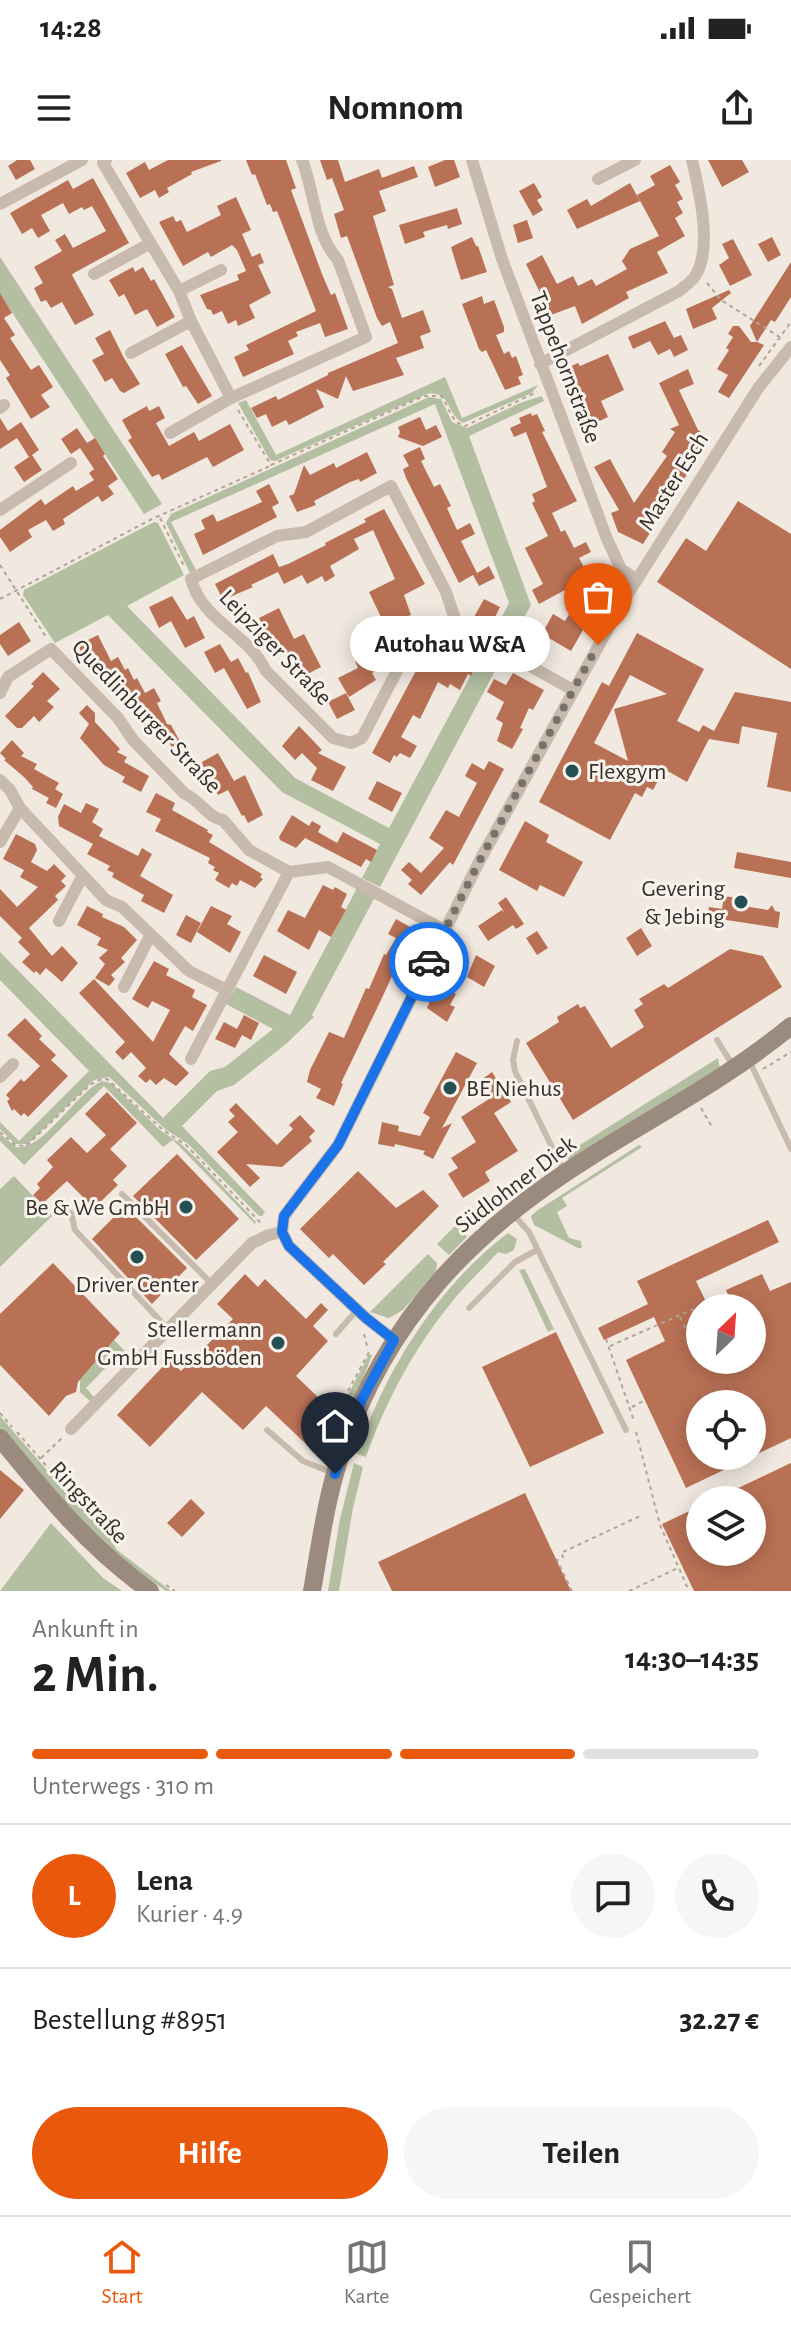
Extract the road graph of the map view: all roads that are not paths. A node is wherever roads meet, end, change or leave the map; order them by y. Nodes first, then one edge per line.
1 (82, 160) edge
2 (302, 160) edge
3 (472, 160) edge
4 (635, 160) edge
5 (692, 160) edge
6 (102, 161) edge
7 (598, 179) dead end
8 (0, 204) edge
9 (151, 243) junction
10 (221, 270) dead end
11 (94, 274) dead end
12 (179, 291) junction
13 (191, 321) junction
14 (791, 347) edge
15 (131, 353) dead end
16 (540, 364) junction
17 (231, 398) junction
18 (170, 433) dead end
19 (71, 463) dead end
20 (0, 510) edge
21 (637, 580) junction
22 (457, 625) junction
23 (4, 680) edge
24 (573, 690) junction
25 (0, 693) edge
26 (0, 780) edge
27 (20, 808) junction
28 (0, 842) edge
29 (289, 872) junction
30 (82, 877) junction
31 (59, 921) dead end
32 (444, 930) junction
33 (150, 936) junction
34 (124, 987) dead end
35 (227, 990) junction
36 (791, 1026) edge
37 (717, 1040) dead end
38 (517, 1041) dead end
39 (191, 1059) dead end
40 (13, 1064) dead end
41 (742, 1064) junction
42 (0, 1077) edge
43 (791, 1149) edge
44 (565, 1173) junction
45 (122, 1194) dead end
46 (510, 1212) junction
47 (71, 1213) dead end
48 (282, 1232) junction
49 (537, 1250) junction
50 (212, 1284) junction
51 (469, 1308) dead end
52 (357, 1310) junction
53 (168, 1329) junction
54 (336, 1334) dead end
55 (394, 1340) junction
56 (71, 1429) road end
57 (267, 1430) dead end
58 (626, 1430) dead end
59 (0, 1438) edge
60 (335, 1474) junction
61 (156, 1586) edge
62 (312, 1591) edge

1 - 8 street
2 - 17 street
3 - 16 street, Tappehornstraße
4 - 7 street
5 - 16 street
6 - 9 street
9 - 11 street
9 - 12 street
10 - 12 street
12 - 13 street
13 - 15 street
13 - 17 street
14 - 21 street, Master Esch
16 - 21 street, Tappehornstraße
17 - 18 street
19 - 20 street
21 - 24 street, Master Esch
22 - 22 street, Leipziger Straße
22 - 24 street
23 - 25 street, Quedlinburger Straße
23 - 29 street, Quedlinburger Straße
24 - 32 street, Master Esch
26 - 27 street
27 - 28 street
27 - 30 street
29 - 32 street
29 - 35 street
30 - 31 street
30 - 33 street
32 - 48 street, Master Esch
33 - 34 street
33 - 35 street
35 - 39 street
36 - 41 street, Südlohner Diek
37 - 41 lane
38 - 44 lane
40 - 42 street
41 - 43 lane
41 - 44 street, Südlohner Diek
44 - 46 street, Südlohner Diek
45 - 50 lane
46 - 49 lane
46 - 55 street, Südlohner Diek
47 - 53 lane
48 - 50 street
48 - 52 street
49 - 51 lane
49 - 58 lane
50 - 53 street
52 - 54 lane
52 - 55 street
53 - 56 street
55 - 60 street, Südlohner Diek
57 - 60 lane
59 - 61 street, Ringstraße
60 - 62 street, Südlohner Diek

